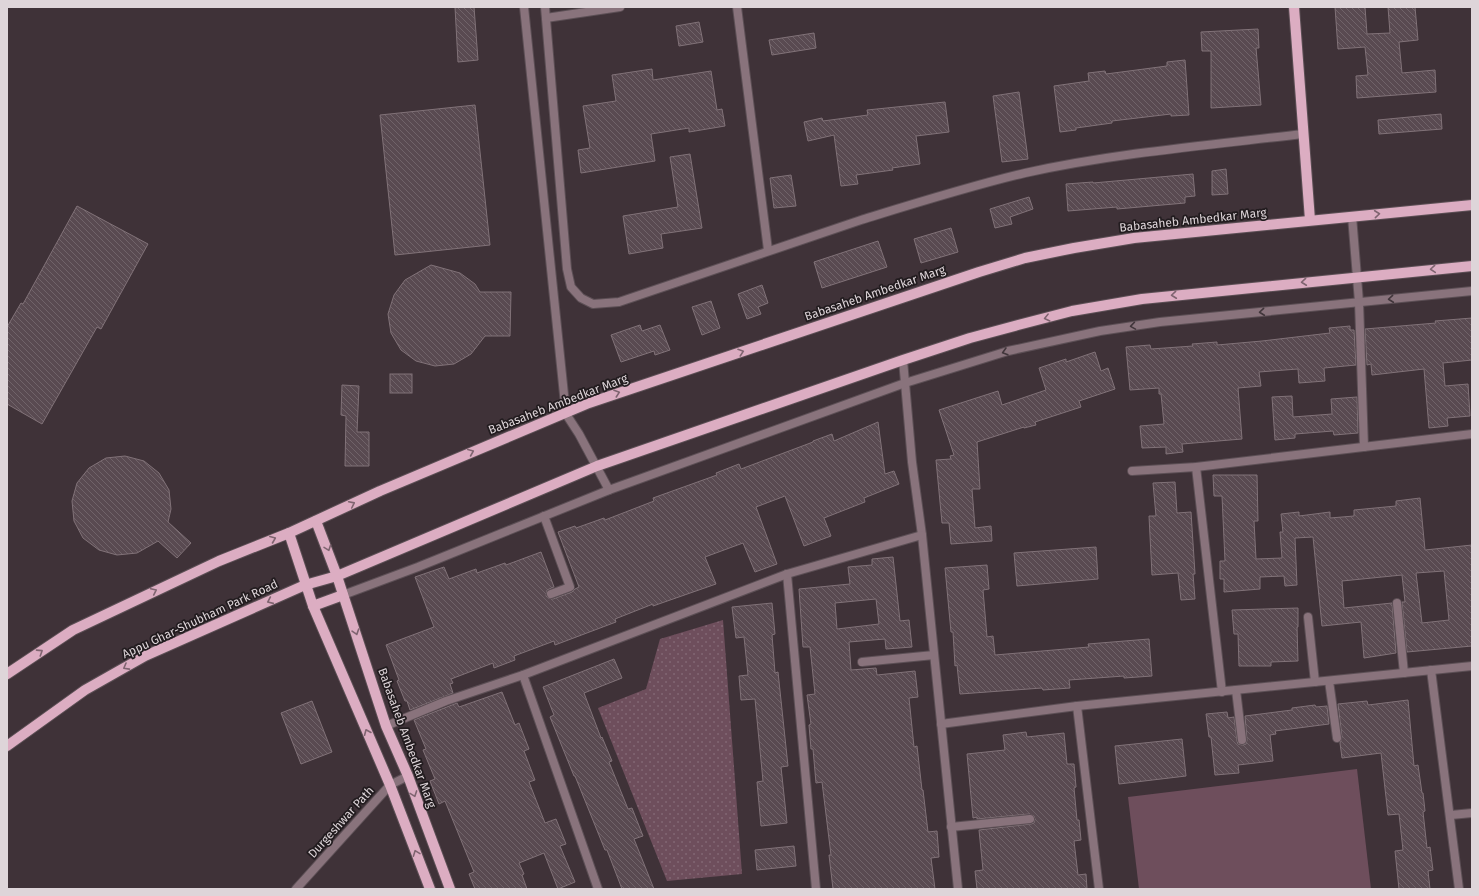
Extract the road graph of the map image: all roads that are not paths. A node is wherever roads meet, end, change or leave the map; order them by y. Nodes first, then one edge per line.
1 (524, 7) edge
2 (545, 7) edge
3 (620, 7) edge
4 (737, 7) edge
5 (1294, 7) edge
6 (546, 18) junction
7 (1303, 134) junction
8 (1472, 205) edge
9 (1352, 216) junction
10 (1310, 220) junction
11 (768, 250) junction
12 (1472, 266) edge
13 (1357, 277) junction
14 (1472, 292) edge
15 (1359, 302) junction
16 (903, 360) junction
17 (905, 383) junction
18 (566, 414) junction
19 (1472, 434) edge
20 (1364, 447) junction
21 (597, 466) junction
22 (1196, 467) junction
23 (1132, 471) dead end
24 (609, 490) junction
25 (544, 516) junction
26 (316, 521) junction
27 (289, 533) junction
28 (922, 535) junction
29 (786, 574) junction
30 (337, 576) junction
31 (305, 585) junction
32 (551, 594) dead end
33 (343, 596) junction
34 (1397, 603) dead end
35 (313, 606) junction
36 (1308, 617) dead end
37 (934, 655) junction
38 (862, 662) dead end
39 (1472, 666) edge
40 (1431, 670) junction
41 (1404, 673) junction
42 (7, 674) edge
43 (524, 675) junction
44 (1329, 681) junction
45 (1315, 682) junction
46 (1236, 690) junction
47 (1222, 692) junction
48 (1077, 706) junction
49 (941, 724) junction
50 (386, 726) junction
51 (1337, 738) dead end
52 (1242, 740) dead end
53 (7, 746) edge
54 (408, 776) junction
55 (390, 785) junction
56 (1472, 813) edge
57 (1450, 815) junction
58 (1030, 819) dead end
59 (951, 827) junction
60 (296, 889) edge
61 (430, 889) edge
62 (450, 889) edge
63 (598, 889) edge
64 (816, 889) edge
65 (958, 889) edge
66 (1099, 889) edge
67 (1459, 889) edge

1 - 18 street
2 - 6 street
3 - 6 street
4 - 11 street
5 - 7 main road
6 - 11 street
7 - 10 main road
7 - 11 street
9 -> 8 main road, Babasaheb Ambedkar Marg
9 - 10 main road, Babasaheb Ambedkar Marg
9 - 13 street
18 -> 10 main road, Babasaheb Ambedkar Marg
12 -> 13 main road
13 - 15 street
13 -> 16 main road
14 -> 15 street
15 -> 17 street
15 - 20 street
16 - 17 street
16 - 21 main road
17 - 24 street
17 - 28 street
18 - 21 street
26 -> 18 main road, Babasaheb Ambedkar Marg
19 - 20 street
20 - 22 street
21 - 24 street
21 - 30 main road
22 - 23 street
22 - 47 street
24 - 25 street
25 - 32 street
25 - 33 street
26 - 27 main road, Babasaheb Ambedkar Marg
26 -> 30 main road, Babasaheb Ambedkar Marg
27 - 31 main road
42 -> 27 main road
28 - 29 street
28 - 37 street
29 - 43 street
29 - 64 street
30 - 31 main road
30 - 33 main road, Babasaheb Ambedkar Marg
31 - 35 main road
31 -> 53 main road, Appu Ghar-Shubham Park Road
33 - 35 main road
33 -> 50 main road, Babasaheb Ambedkar Marg
34 - 41 street
55 -> 35 main road
36 - 45 street
37 - 38 street
37 - 49 street
39 - 40 street
40 - 41 street
40 - 57 street
41 - 44 street
43 - 50 street
43 - 63 street
44 - 45 street
44 - 51 street
45 - 46 street
46 - 47 street
46 - 52 street
47 - 48 street
48 - 49 street
48 - 66 street
49 - 59 street
50 - 54 main road, Babasaheb Ambedkar Marg
54 - 55 street, Durgeshwar Path
54 -> 62 main road, Babasaheb Ambedkar Marg
55 - 60 street, Durgeshwar Path
61 -> 55 main road
56 - 57 street
57 - 67 street
58 - 59 street
59 - 65 street

